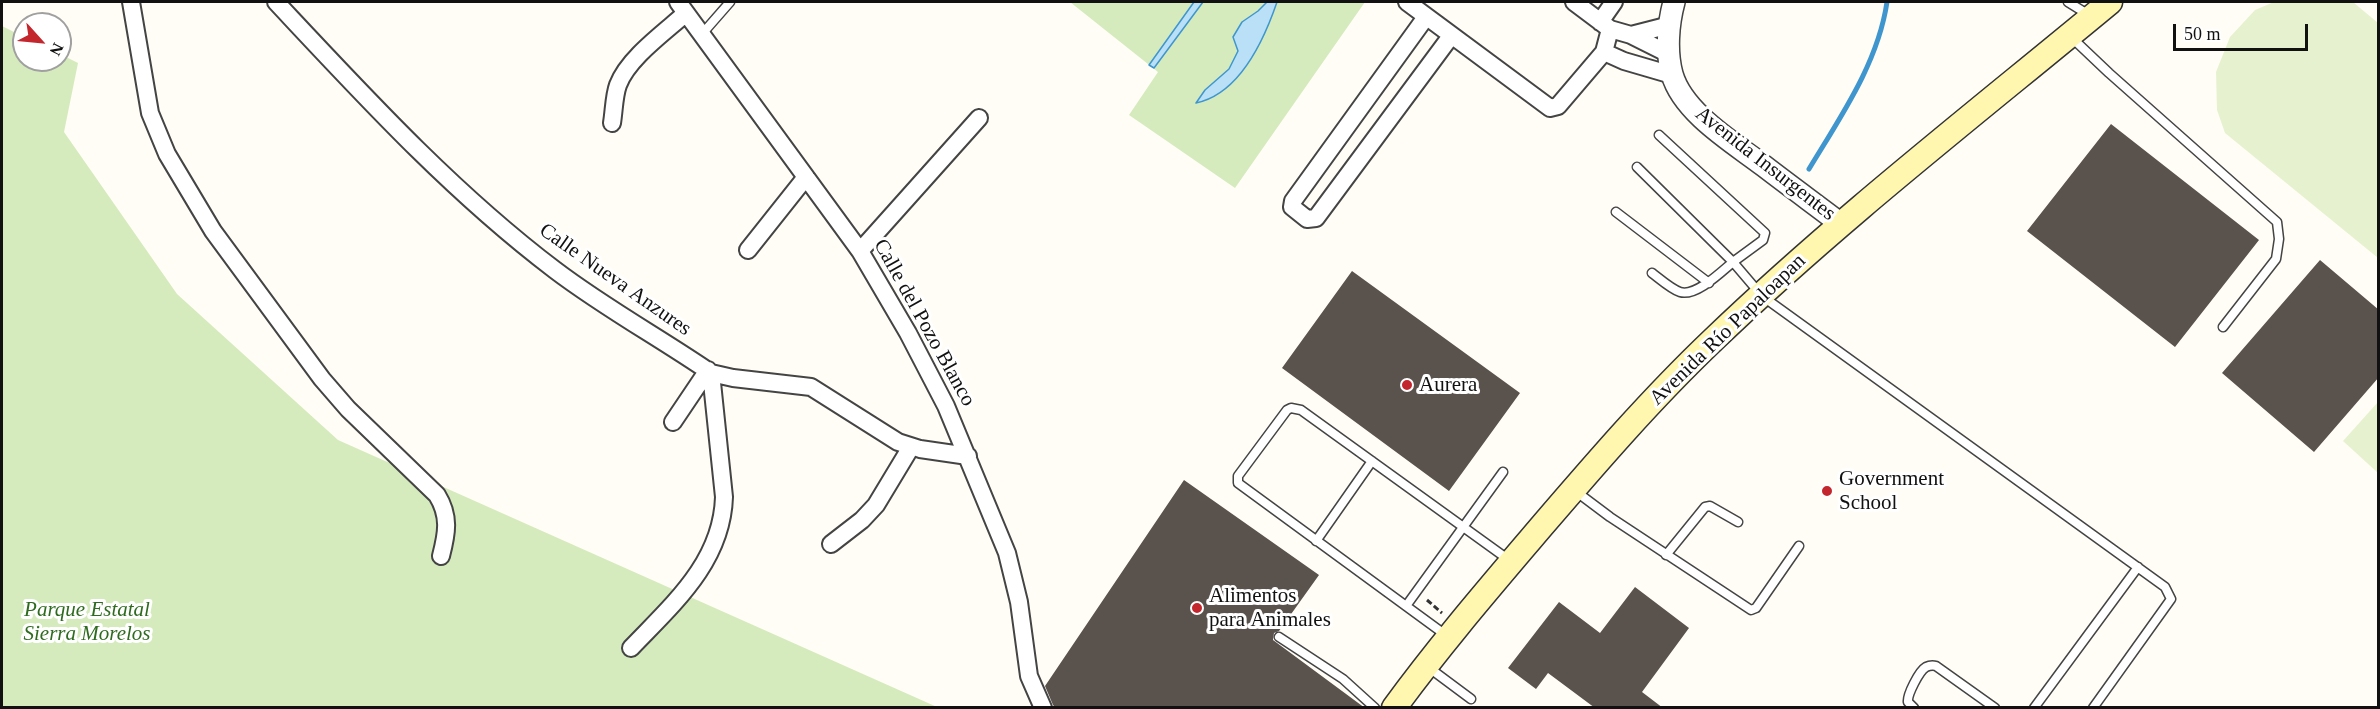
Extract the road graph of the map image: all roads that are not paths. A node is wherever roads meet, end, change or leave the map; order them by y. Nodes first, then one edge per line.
1 (131, 2) edge
2 (276, 2) edge
3 (730, 2) edge
4 (1407, 2) edge
5 (1574, 2) edge
6 (1614, 2) edge
7 (1674, 2) edge
8 (2068, 2) edge
9 (682, 7) edge
10 (2101, 9) edge
11 (1426, 17) junction
12 (1670, 25) junction
13 (1605, 26) junction
14 (702, 34) junction
15 (1631, 35) junction
16 (1451, 36) junction
17 (2069, 36) junction
18 (1604, 52) junction
19 (1670, 65) junction
20 (978, 118) dead end
21 (612, 123) dead end
22 (1659, 135) dead end
23 (1637, 167) dead end
24 (806, 177) junction
25 (1616, 212) dead end
26 (1841, 224) junction
27 (748, 250) dead end
28 (860, 251) junction
29 (1733, 262) junction
30 (1652, 273) dead end
31 (1709, 283) junction
32 (1762, 296) junction
33 (2223, 327) dead end
34 (710, 371) junction
35 (673, 422) dead end
36 (910, 447) junction
37 (968, 456) junction
38 (1372, 461) junction
39 (1503, 471) dead end
40 (1573, 490) junction
41 (1738, 522) dead end
42 (1464, 527) junction
43 (1316, 541) junction
44 (831, 544) dead end
45 (1799, 546) dead end
46 (1666, 555) junction
47 (441, 556) dead end
48 (1512, 562) junction
49 (2138, 567) junction
50 (1406, 606) junction
51 (1448, 636) junction
52 (1279, 637) dead end
53 (631, 648) dead end
54 (1425, 665) junction
55 (1471, 699) dead end
56 (1043, 708) edge
57 (1375, 708) edge
58 (1394, 708) edge
59 (1914, 708) edge
60 (1995, 708) edge
61 (2034, 708) edge
62 (2093, 708) edge

1 - 47 street
2 - 34 street, Calle Nueva Anzures
3 - 14 lane
4 - 11 street
5 - 13 street
6 - 13 street
7 - 12 street
8 - 10 lane
9 - 14 street, Calle del Pozo Blanco
9 - 21 street
10 - 17 main road, Avenida Río Papaloapan
11 - 16 street
11 - 16 street
12 - 15 street
12 - 19 street
13 - 15 street
13 - 18 street
14 - 24 street, Calle del Pozo Blanco
15 - 19 street
16 - 18 street
17 - 26 main road, Avenida Río Papaloapan
17 - 33 lane
18 - 19 street
19 - 26 street, Avenida Insurgentes
20 - 28 street
22 - 29 lane
23 - 29 lane
24 - 27 street
24 - 28 street, Calle del Pozo Blanco
25 - 31 lane
26 - 32 main road, Avenida Río Papaloapan
28 - 37 street, Calle del Pozo Blanco
29 - 31 lane
29 - 32 lane
30 - 31 lane
32 - 40 main road, Avenida Río Papaloapan
32 - 49 lane
34 - 35 street
34 - 36 street, Calle Nueva Anzures
34 - 53 street
36 - 37 street, Calle Nueva Anzures
36 - 44 street
37 - 56 street, Calle del Pozo Blanco
38 - 42 lane
38 - 43 lane
38 - 43 lane
39 - 42 lane
40 - 46 lane
40 - 48 main road, Avenida Río Papaloapan
41 - 46 lane
42 - 48 lane
42 - 50 lane
43 - 50 lane
45 - 46 lane
48 - 51 main road, Avenida Río Papaloapan
49 - 61 lane
49 - 62 lane
50 - 51 lane
51 - 54 main road, Avenida Río Papaloapan
52 - 57 lane
54 - 55 lane
54 - 58 main road, Avenida Río Papaloapan
59 - 60 lane

